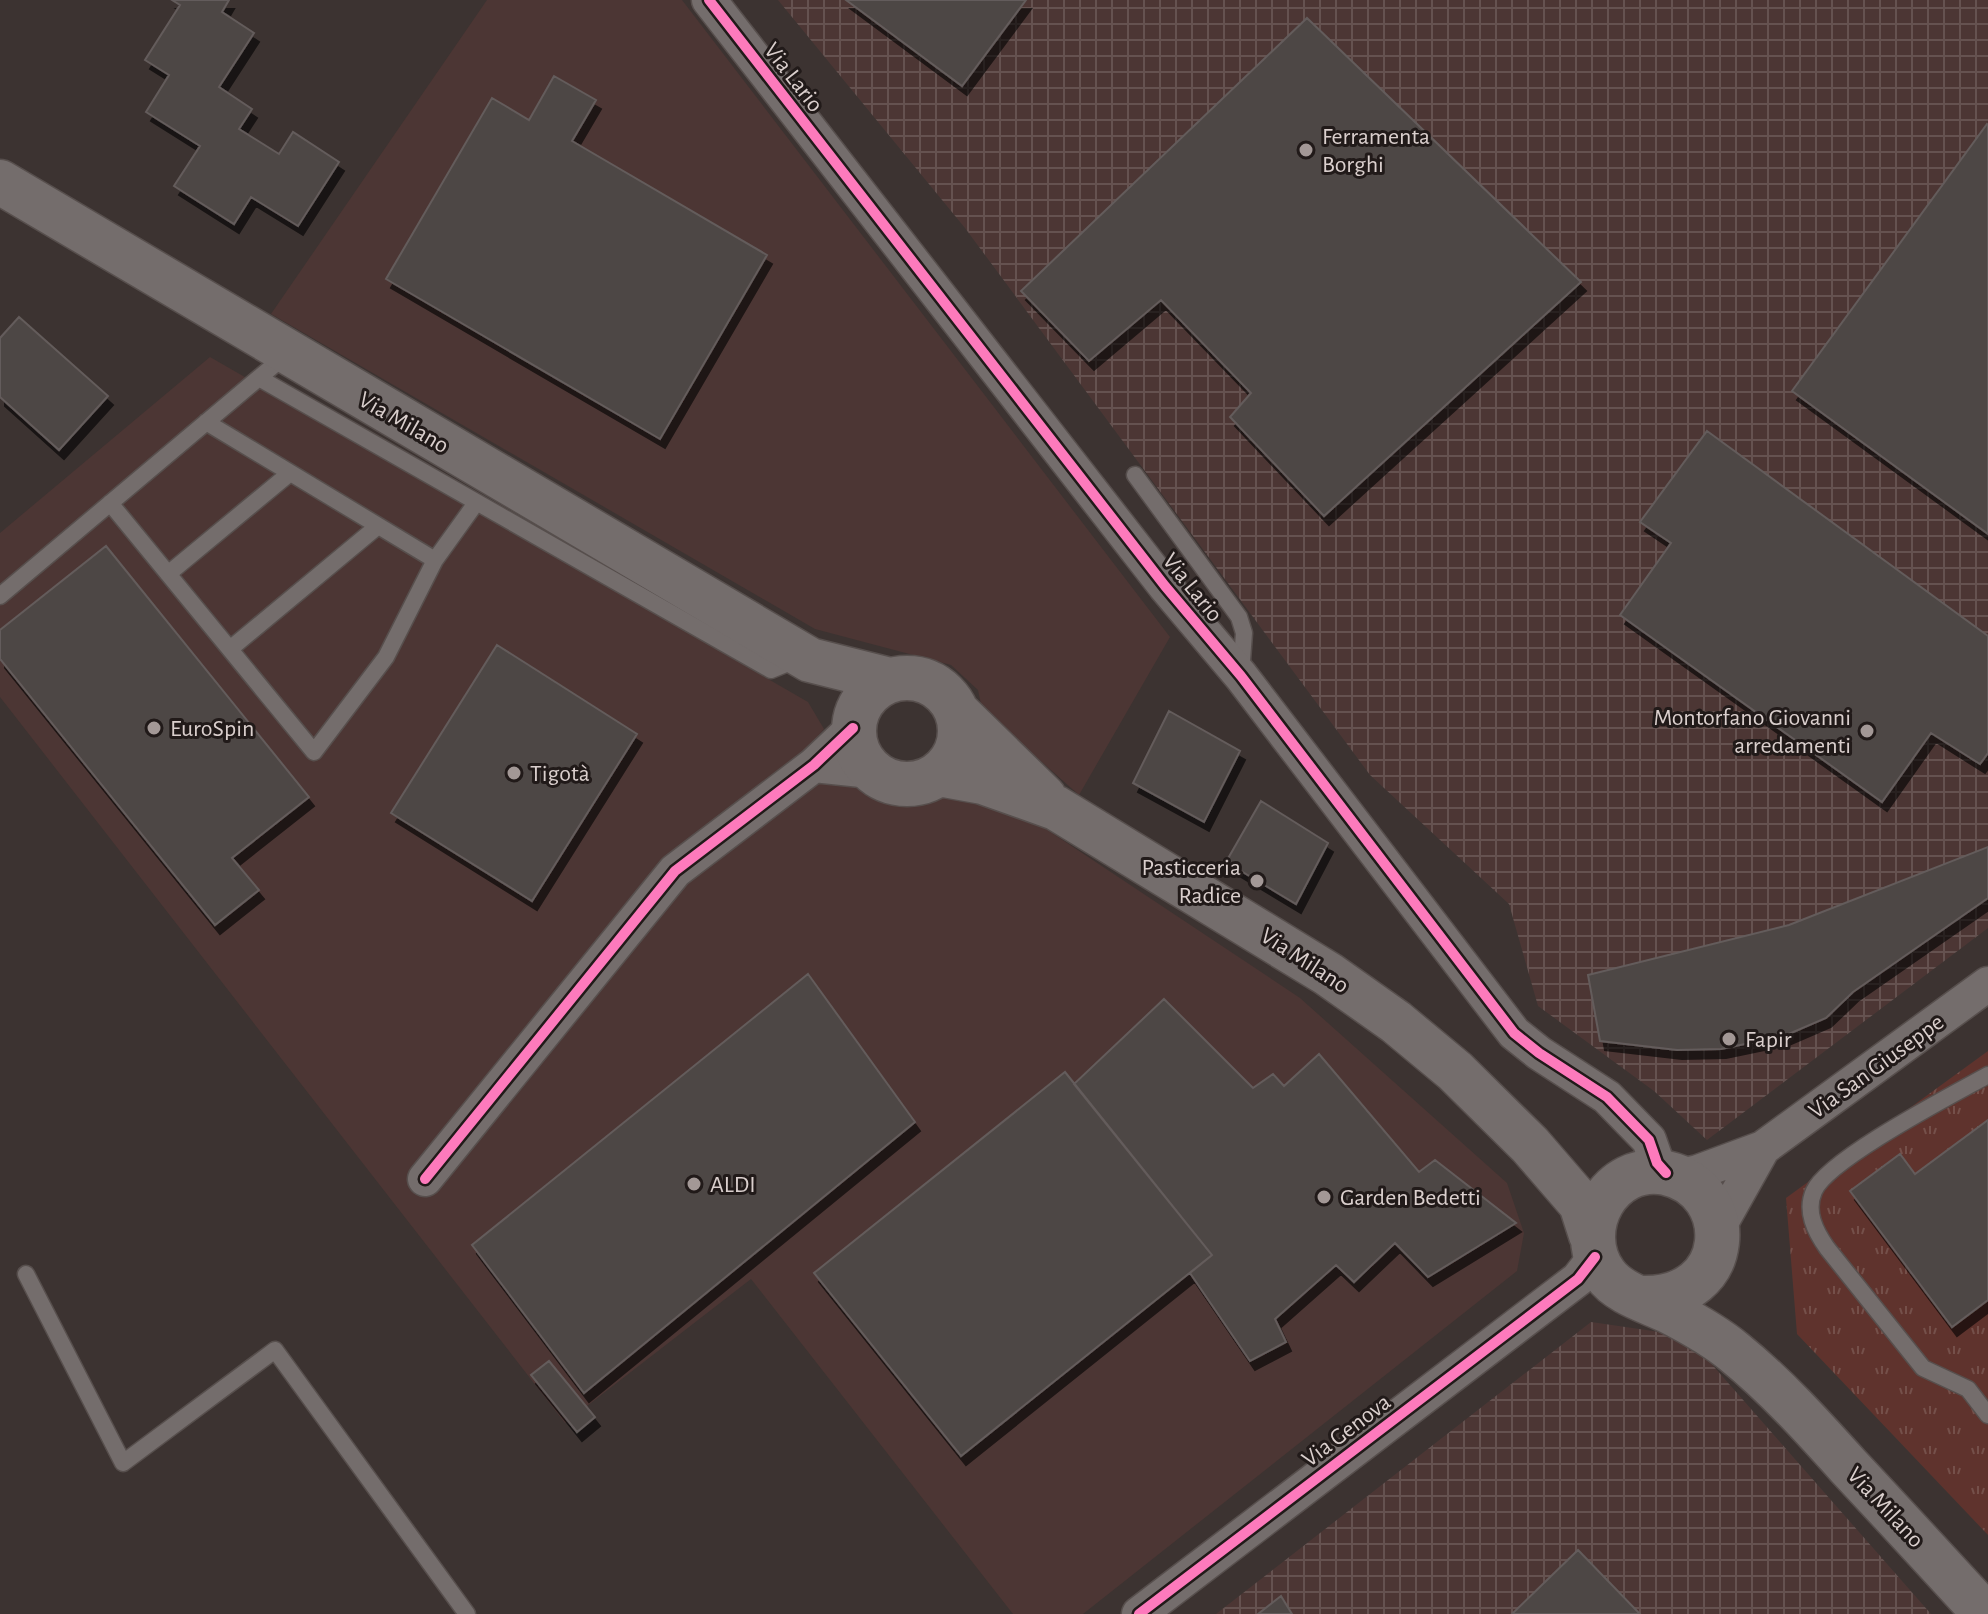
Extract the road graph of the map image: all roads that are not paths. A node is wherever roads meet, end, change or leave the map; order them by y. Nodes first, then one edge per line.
1 (709, 0) edge
2 (0, 182) edge
3 (273, 366) junction
4 (208, 420) junction
5 (290, 473) junction
6 (1135, 475) dead end
7 (110, 503) junction
8 (476, 503) junction
9 (378, 526) junction
10 (435, 560) junction
11 (168, 574) junction
12 (0, 596) edge
13 (230, 649) junction
14 (806, 658) junction
15 (1241, 676) junction
16 (890, 680) junction
17 (957, 712) junction
18 (854, 724) junction
19 (814, 765) junction
20 (871, 771) junction
21 (939, 774) junction
22 (1056, 808) junction
23 (1988, 984) edge
24 (1988, 1075) edge
25 (1530, 1145) junction
26 (1763, 1148) junction
27 (1652, 1172) junction
28 (425, 1179) dead end
29 (1717, 1230) junction
30 (1602, 1269) junction
31 (26, 1274) dead end
32 (1705, 1274) junction
33 (1787, 1399) junction
34 (1988, 1415) edge
35 (467, 1614) edge
36 (1139, 1614) edge
37 (1985, 1614) edge

1 - 15 street, Via Lario
2 - 3 main road, Via Milano
3 - 4 lane
3 - 8 lane
3 - 14 main road, Via Milano
4 - 5 lane
4 - 7 lane
5 - 9 lane
5 - 11 lane
6 - 15 lane
7 - 11 lane
7 - 12 lane
8 - 10 lane
8 - 14 lane
9 - 10 lane
9 - 13 lane
10 - 13 lane
11 - 13 lane
14 - 16 main road, Via Milano
14 - 18 main road, Via Milano
15 - 27 street, Via Lario
16 - 17 main road
16 - 18 main road
17 - 21 main road
17 - 22 main road, Via Milano
18 - 19 street
18 - 20 main road
19 - 20 street
19 - 28 street
20 - 21 main road
21 - 22 main road, Via Milano
22 - 25 main road, Via Milano
23 - 26 street, Via San Giuseppe
24 - 34 lane
25 - 27 main road, Via Milano
25 - 30 main road, Via Milano
26 - 27 street, Via San Giuseppe
26 - 29 street, Via San Giuseppe
27 - 29 main road
27 - 30 main road
29 - 32 main road
30 - 32 main road
30 - 33 main road, Via Milano
30 - 36 street, Via Genova
31 - 35 lane
32 - 33 main road, Via Milano
33 - 37 main road, Via Milano

